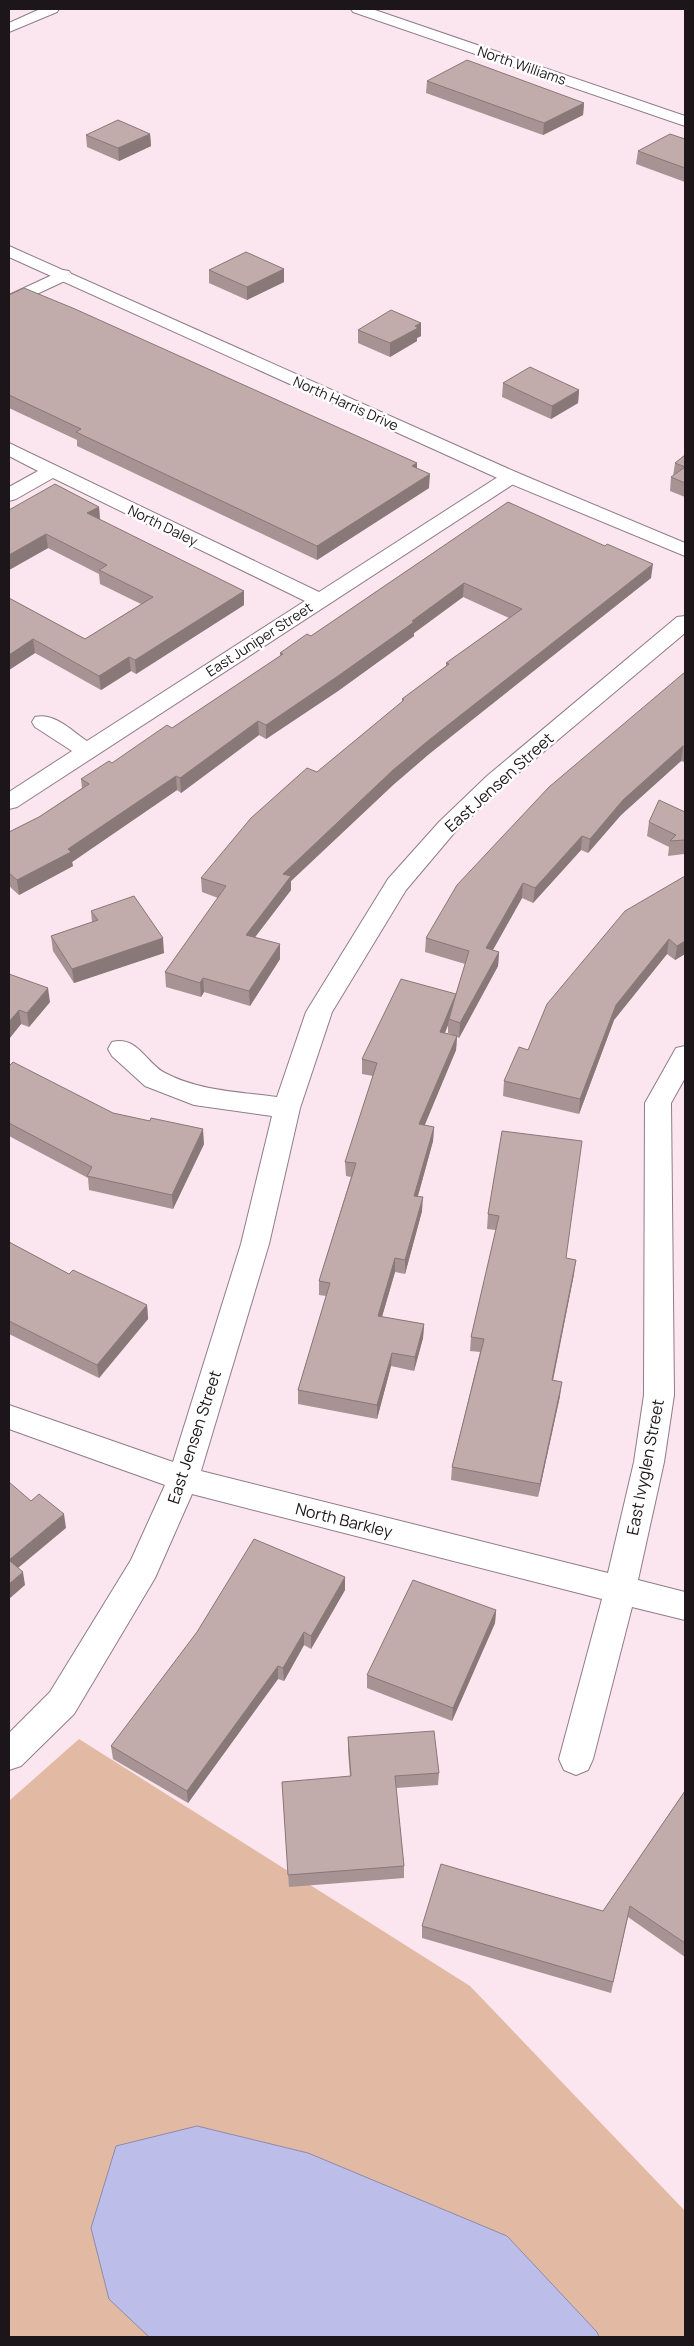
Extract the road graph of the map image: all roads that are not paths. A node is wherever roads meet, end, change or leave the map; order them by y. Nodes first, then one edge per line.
1 (52, 9) edge
2 (358, 9) edge
3 (9, 28) edge
4 (685, 121) edge
5 (9, 251) edge
6 (63, 275) junction
7 (9, 302) edge
8 (9, 449) edge
9 (52, 471) junction
10 (510, 477) junction
11 (9, 495) edge
12 (685, 550) edge
13 (319, 600) junction
14 (685, 622) edge
15 (43, 722) dead end
16 (87, 751) junction
17 (9, 802) edge
18 (121, 1049) dead end
19 (685, 1055) edge
20 (287, 1108) junction
21 (9, 1417) edge
22 (183, 1479) junction
23 (620, 1590) junction
24 (685, 1606) edge
25 (9, 1755) edge
26 (576, 1759) dead end

1 - 3 street
2 - 4 street, North Williams
5 - 6 street, North Harris Drive
6 - 7 street
6 - 10 street, North Harris Drive
8 - 9 street, North Daley
9 - 11 street
9 - 13 street, North Daley
10 - 12 street, North Harris Drive
10 - 13 street, East Juniper Street
13 - 16 street, East Juniper Street
14 - 20 street, East Jensen Street
15 - 16 street
16 - 17 street, East Juniper Street
18 - 20 street
19 - 23 street, East Ivyglen Street
20 - 22 street, East Jensen Street
21 - 22 street, North Barkley
22 - 23 street, North Barkley
22 - 25 street, East Jensen Street
23 - 24 street, North Barkley
23 - 26 street, East Ivyglen Street

